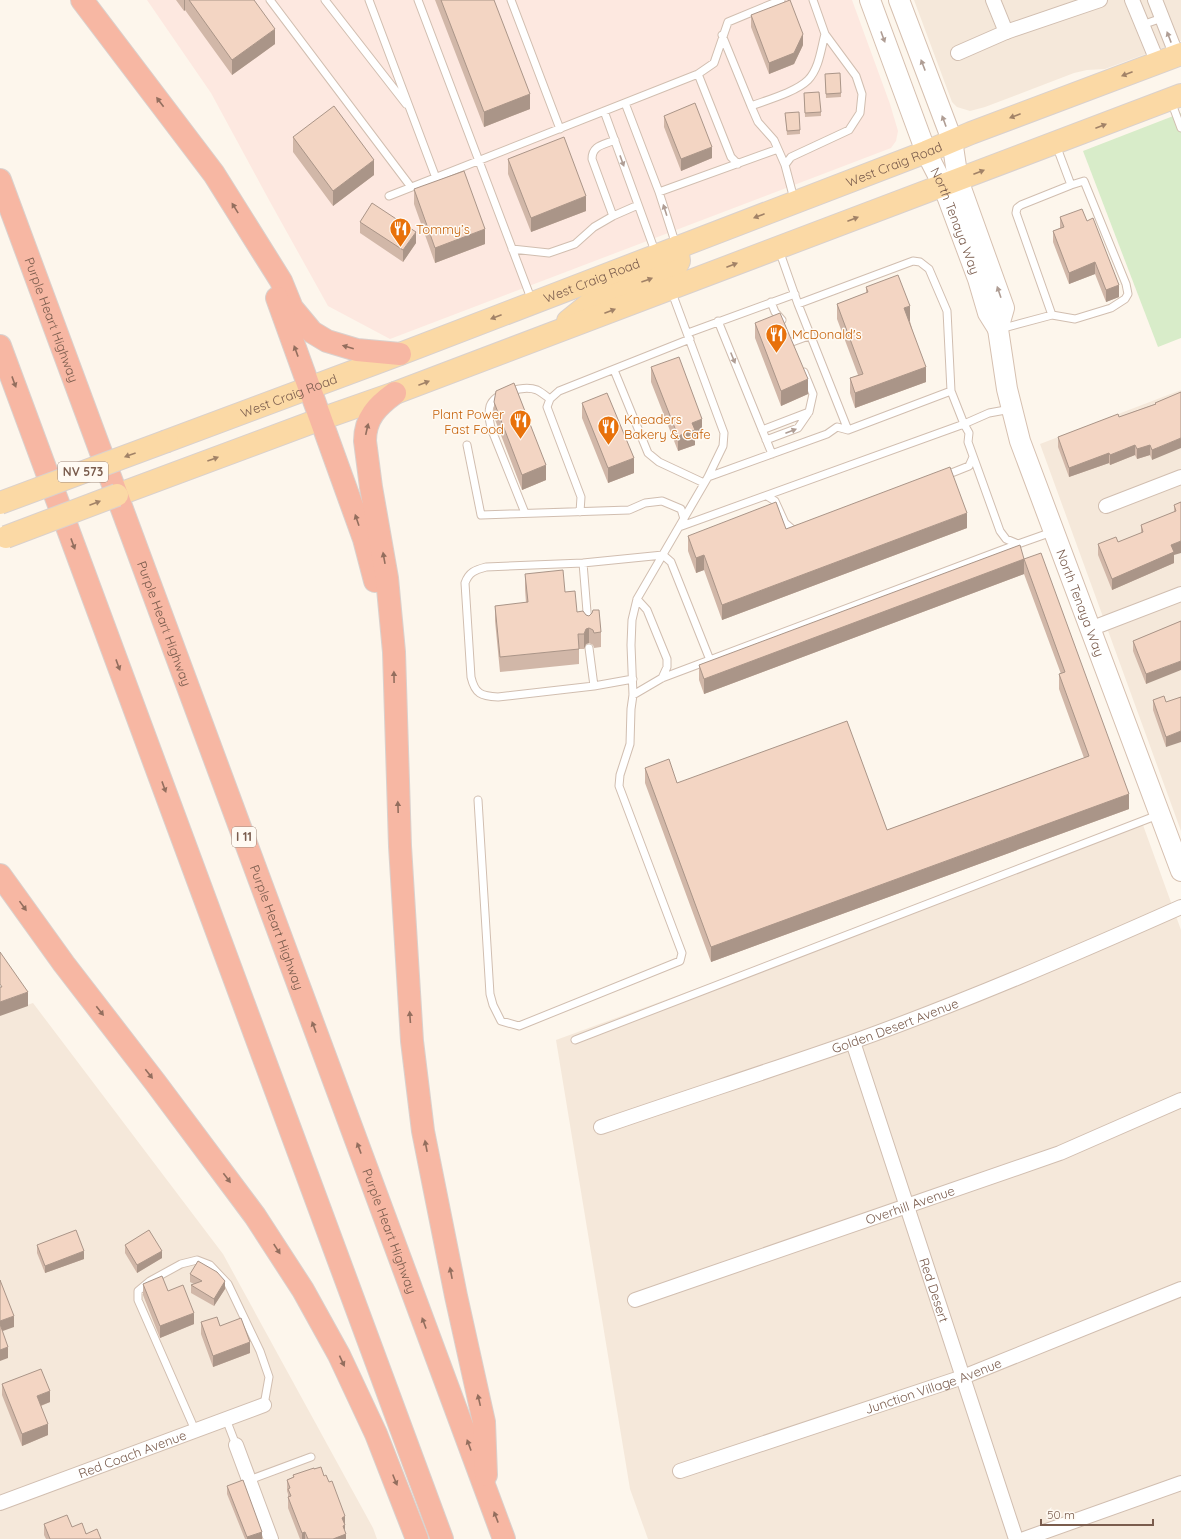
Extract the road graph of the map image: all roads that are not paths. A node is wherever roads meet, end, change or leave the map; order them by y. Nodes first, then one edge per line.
1 (82, 0) edge
2 (270, 0) edge
3 (325, 0) edge
4 (369, 0) edge
5 (418, 0) edge
6 (511, 0) edge
7 (781, 0) edge
8 (812, 0) edge
9 (870, 0) edge
10 (899, 0) edge
11 (993, 0) edge
12 (1100, 0) edge
13 (1132, 0) edge
14 (1155, 0) edge
15 (770, 2) edge
16 (1162, 18) junction
17 (1142, 25) junction
18 (1006, 32) junction
19 (825, 34) junction
20 (722, 35) junction
21 (958, 53) dead end
22 (1172, 58) edge
23 (698, 74) junction
24 (1176, 97) edge
25 (625, 103) junction
26 (751, 106) junction
27 (410, 110) junction
28 (604, 111) junction
29 (1181, 128) edge
30 (560, 129) junction
31 (615, 140) junction
32 (952, 140) junction
33 (1055, 143) junction
34 (778, 149) junction
35 (926, 152) junction
36 (479, 160) junction
37 (738, 164) junction
38 (785, 165) junction
39 (436, 178) junction
40 (0, 180) edge
41 (950, 183) junction
42 (1071, 185) junction
43 (412, 187) junction
44 (659, 192) junction
45 (389, 196) dead end
46 (795, 202) junction
47 (638, 205) junction
48 (614, 216) junction
49 (256, 241) junction
50 (677, 247) junction
51 (778, 248) junction
52 (512, 249) junction
53 (656, 255) junction
54 (670, 288) junction
55 (795, 294) junction
56 (771, 302) junction
57 (532, 303) junction
58 (798, 304) junction
59 (1052, 315) junction
60 (718, 321) junction
61 (998, 329) junction
62 (553, 333) junction
63 (789, 335) junction
64 (811, 335) junction
65 (689, 336) junction
66 (0, 346) edge
67 (795, 349) edge
68 (400, 354) junction
69 (801, 364) edge
70 (614, 370) junction
71 (310, 387) junction
72 (951, 392) junction
73 (395, 393) junction
74 (550, 399) junction
75 (1011, 409) junction
76 (809, 412) junction
77 (321, 418) junction
78 (964, 424) junction
79 (762, 430) junction
80 (848, 430) junction
81 (766, 440) junction
82 (467, 445) dead end
83 (772, 454) junction
84 (973, 457) junction
85 (708, 477) junction
86 (1181, 478) edge
87 (933, 480) edge
88 (704, 484) junction
89 (767, 496) junction
90 (0, 503) edge
91 (1106, 506) dead end
92 (580, 512) junction
93 (525, 514) junction
94 (684, 519) junction
95 (680, 527) junction
96 (804, 528) edge
97 (1054, 531) junction
98 (3, 538) edge
99 (1018, 544) junction
100 (663, 555) junction
101 (583, 563) junction
102 (1181, 594) edge
103 (637, 599) junction
104 (588, 626) edge
105 (1090, 628) junction
106 (589, 648) dead end
107 (394, 652) junction
108 (710, 660) junction
109 (662, 678) junction
110 (633, 679) junction
111 (594, 686) junction
112 (633, 695) junction
113 (478, 800) dead end
114 (1160, 814) junction
115 (1181, 871) edge
116 (0, 875) edge
117 (1181, 906) edge
118 (574, 1040) dead end
119 (852, 1042) junction
120 (1181, 1100) edge
121 (601, 1127) dead end
122 (907, 1206) junction
123 (1181, 1289) edge
124 (635, 1300) dead end
125 (963, 1377) junction
126 (264, 1405) joint
127 (226, 1419) junction
128 (195, 1430) junction
129 (236, 1445) joint
130 (311, 1458) dead end
131 (680, 1472) dead end
132 (250, 1480) junction
133 (1181, 1483) edge
134 (487, 1494) junction
135 (0, 1503) edge
136 (271, 1539) edge
137 (417, 1539) edge
138 (442, 1539) edge
139 (504, 1539) edge
140 (1016, 1539) edge
141 (1024, 1539) edge

49 -> 1 highway
2 - 43 lane
3 - 27 lane
4 - 27 lane
5 - 36 lane
6 - 30 lane
7 - 15 lane
8 - 19 lane
9 -> 35 main road, North Tenaya Way
32 -> 10 main road, North Tenaya Way
11 - 18 street
12 - 18 street
13 - 17 street
14 - 16 street
15 - 20 lane
16 - 17 lane
22 -> 16 street
17 - 22 street
18 - 21 street
19 - 26 lane
19 - 38 lane
20 - 23 lane
20 - 26 lane
22 -> 32 main road, West Craig Road
23 - 25 lane
23 - 37 lane
24 - 29 lane
33 -> 24 main road
25 - 28 lane
25 - 44 lane
26 - 34 lane
27 - 39 lane
28 - 30 lane
28 - 31 lane
30 - 36 lane
31 -> 47 lane
31 - 48 lane
32 - 35 main road, West Craig Road
32 - 41 main road, North Tenaya Way
41 -> 33 main road
33 - 42 lane
34 - 37 lane
34 - 38 lane
35 - 41 main road, North Tenaya Way
35 - 46 main road, West Craig Road
36 - 39 lane
36 - 52 lane
37 - 44 lane
38 - 46 lane
39 - 43 lane
134 -> 40 highway, Purple Heart Highway / I 11
51 -> 41 main road
41 - 61 main road, North Tenaya Way
42 - 59 lane
42 - 59 lane
43 - 45 lane
50 -> 44 lane
46 -> 50 main road, West Craig Road
47 - 48 lane
47 - 53 lane
48 - 52 lane
68 -> 49 highway
71 -> 49 highway
50 - 53 main road, West Craig Road
62 -> 50 main road
54 -> 51 main road
51 - 55 lane
52 - 57 lane
53 - 57 main road, West Craig Road
62 -> 54 main road
54 - 65 lane
55 - 56 lane
55 - 58 lane
56 - 60 lane
56 - 63 lane
57 -> 68 main road, West Craig Road
58 - 64 lane
58 - 72 lane
59 - 61 lane
60 - 65 lane
60 -> 79 lane
61 - 75 main road, North Tenaya Way
73 -> 62 main road
63 - 64 lane
63 - 67 lane
64 - 80 lane
65 - 70 lane
65 - 85 lane
66 -> 138 highway
68 - 71 main road, West Craig Road
69 - 76 lane
70 - 74 lane
70 - 88 lane
71 - 77 highway
71 -> 90 main road, West Craig Road / NV 573, bridge
72 - 78 lane
72 - 80 lane
73 - 77 main road
107 -> 73 highway
74 - 92 lane
74 - 93 lane
75 - 78 lane
75 - 97 main road, North Tenaya Way
76 - 79 lane
81 -> 76 lane
98 -> 77 main road, NV 573, bridge
107 -> 77 highway
78 - 84 lane
78 - 89 lane
79 - 81 lane
80 - 83 lane
81 - 83 lane
82 - 93 lane
83 - 85 lane
84 - 87 lane
84 - 99 lane
85 - 88 lane
86 - 91 street
88 - 94 lane
89 - 95 lane
89 - 96 lane
92 - 93 lane
92 - 94 lane
94 - 95 lane
95 - 100 lane
97 - 99 lane
97 - 105 main road, North Tenaya Way
99 - 108 lane
100 - 101 lane
100 - 103 lane
100 - 108 lane
101 - 104 lane
101 - 111 lane
102 - 105 street
103 - 109 lane
103 - 110 lane
105 - 114 main road, North Tenaya Way
106 - 111 lane
134 -> 107 highway
108 - 109 lane
109 - 112 lane
110 - 111 lane
110 - 112 lane
112 - 113 lane
114 - 115 main road, North Tenaya Way
114 - 118 lane
116 -> 137 highway
117 - 119 street, Golden Desert Avenue
119 - 121 street, Golden Desert Avenue
119 - 122 street, Red Desert
120 - 122 street, Overhill Avenue
122 - 124 street, Overhill Avenue
122 - 125 street, Red Desert
123 - 125 street, Junction Village Avenue
125 - 131 street, Junction Village Avenue
125 - 140 street, Red Desert
126 - 127 street, Red Coach Avenue
126 - 128 lane
127 - 128 street, Red Coach Avenue
127 - 129 lane
128 - 135 street, Red Coach Avenue
129 - 132 street
130 - 132 lane
132 - 136 street
133 - 141 street
139 -> 134 highway, Purple Heart Highway / I 11

